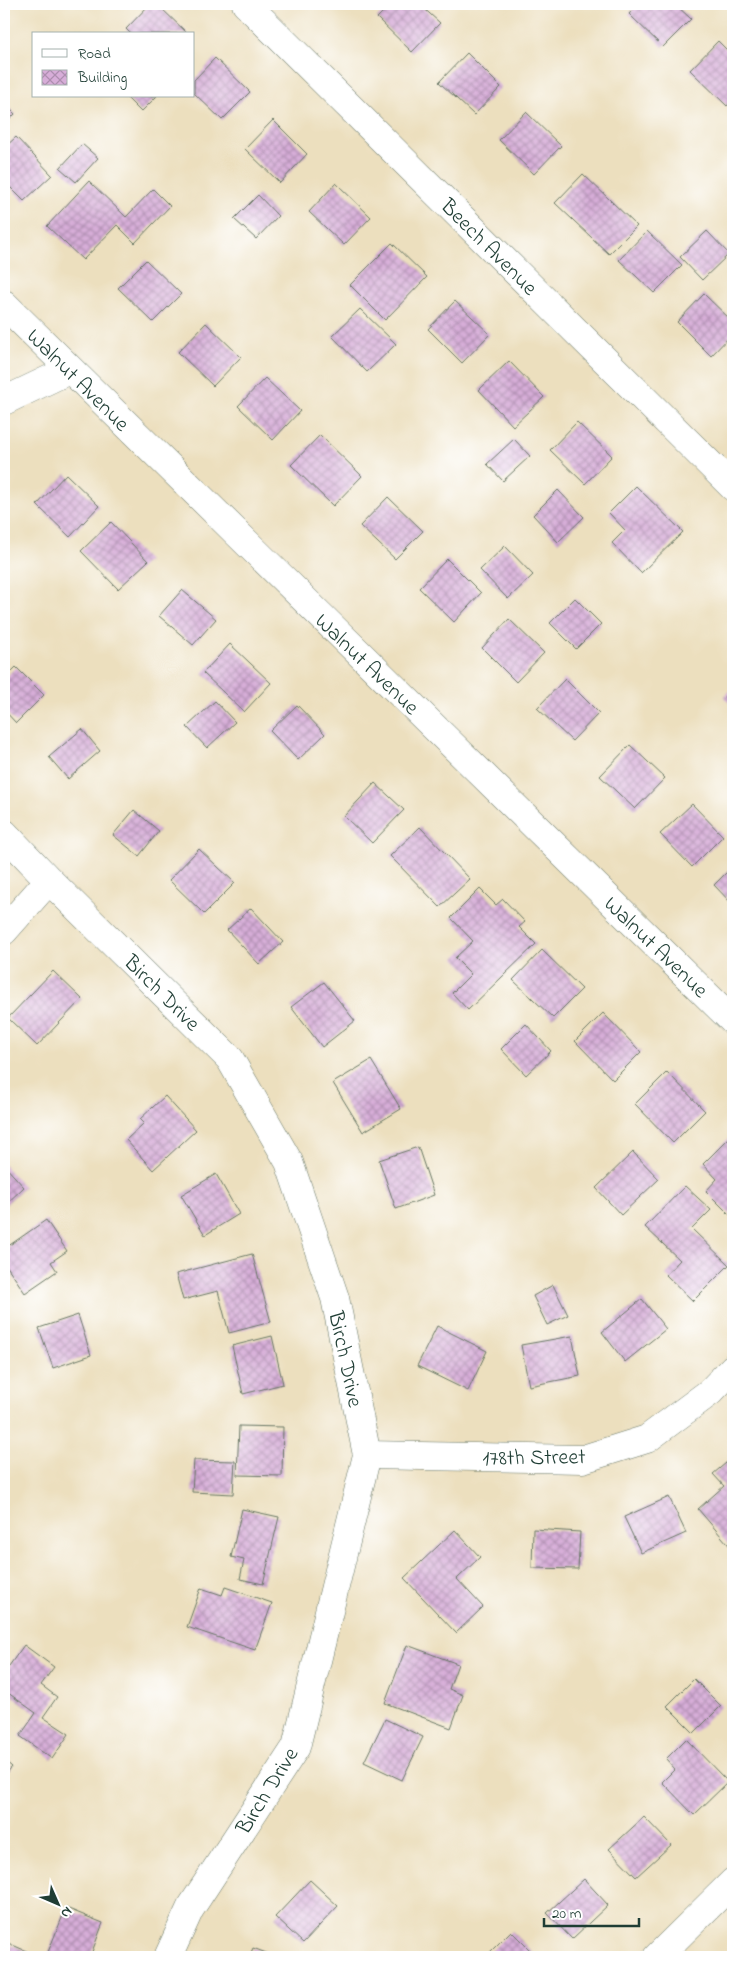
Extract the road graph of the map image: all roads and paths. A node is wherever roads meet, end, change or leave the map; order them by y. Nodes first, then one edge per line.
1 (246, 4) edge
2 (4, 304) edge
3 (69, 370) junction
4 (4, 401) edge
5 (733, 487) edge
6 (4, 833) edge
7 (49, 880) junction
8 (4, 931) edge
9 (733, 1021) edge
10 (733, 1368) edge
11 (367, 1455) junction
12 (733, 1882) edge
13 (168, 1957) edge
14 (657, 1957) edge

1 - 5 street, Beech Avenue
2 - 3 street, Walnut Avenue
3 - 4 street
3 - 9 street, Walnut Avenue
6 - 7 street, Birch Drive
7 - 8 street
7 - 11 street, Birch Drive
10 - 11 street, 178th Street
11 - 13 street, Birch Drive
12 - 14 street

